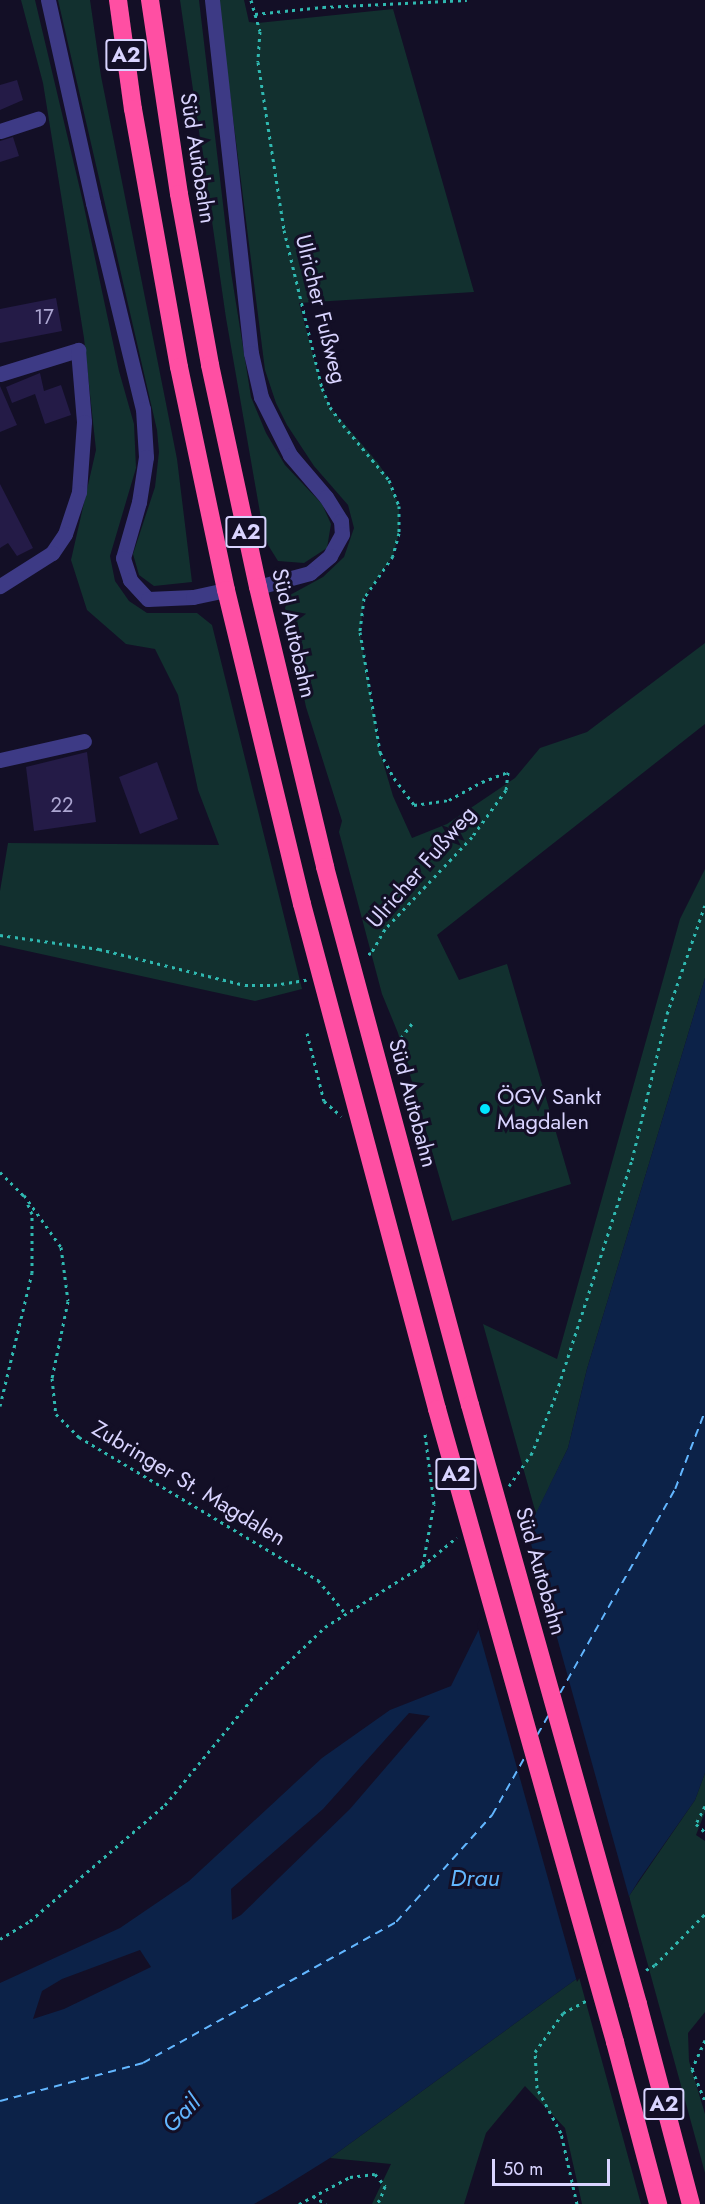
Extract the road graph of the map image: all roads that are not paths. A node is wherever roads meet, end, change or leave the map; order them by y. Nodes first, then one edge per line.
1 (48, 0) edge
2 (118, 0) edge
3 (150, 0) edge
4 (212, 0) edge
5 (38, 119) dead end
6 (0, 132) edge
7 (0, 374) edge
8 (0, 586) edge
9 (258, 587) junction
10 (226, 590) junction
11 (84, 741) dead end
12 (0, 760) edge
13 (658, 2204) edge
14 (691, 2204) edge

1 - 10 street
2 - 10 highway, A2
3 - 9 highway, Süd Autobahn / A2
4 - 9 street
5 - 6 street
7 - 8 street
9 - 14 highway, Süd Autobahn / A2, bridge
10 - 13 highway, A2, bridge
11 - 12 street

